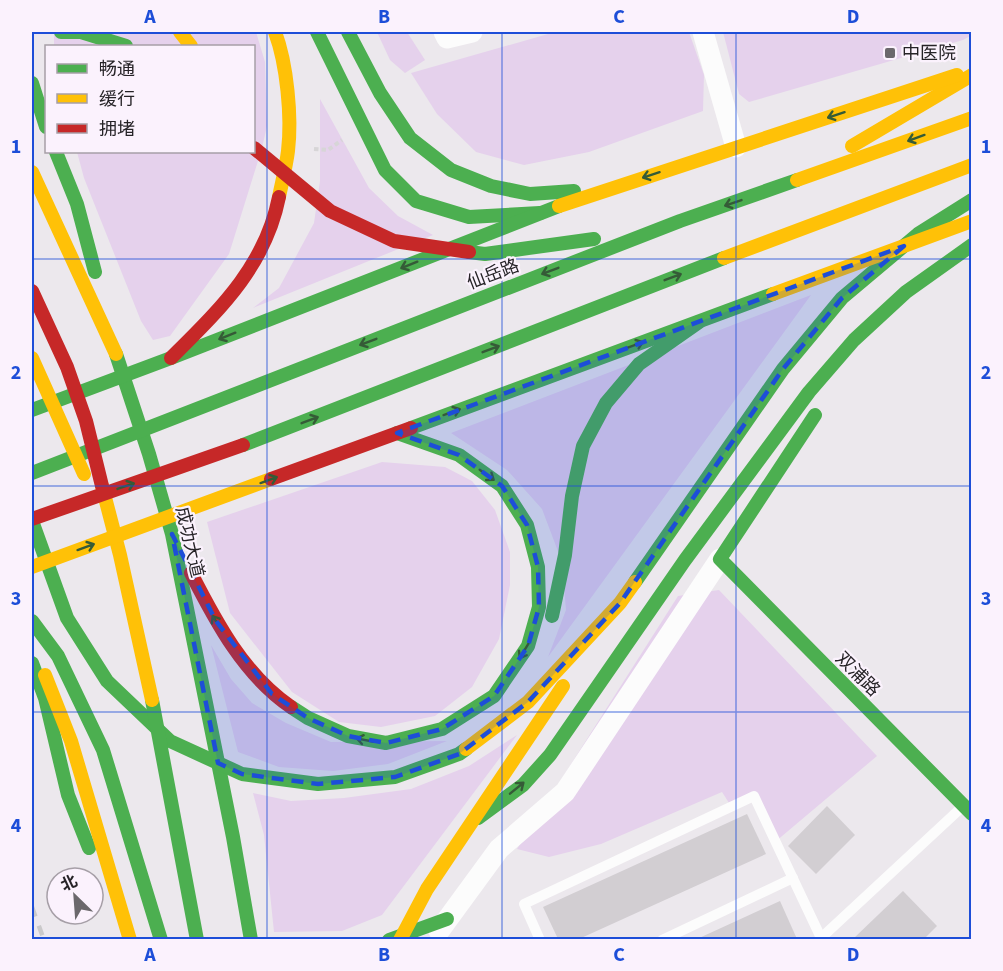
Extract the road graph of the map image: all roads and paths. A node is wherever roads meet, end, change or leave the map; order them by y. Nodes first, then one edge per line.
1 (62, 32) edge
2 (180, 32) edge
3 (275, 32) edge
4 (317, 32) edge
5 (348, 32) edge
6 (444, 32) edge
7 (472, 32) edge
8 (703, 32) edge
9 (123, 45) edge
10 (190, 45) edge
11 (972, 73) edge
12 (32, 83) edge
13 (972, 118) edge
14 (45, 124) edge
15 (346, 138) dead end
16 (255, 139) edge
17 (736, 147) junction
18 (306, 148) dead end
19 (255, 149) edge
20 (56, 153) edge
21 (272, 165) junction
22 (972, 165) edge
23 (32, 172) edge
24 (789, 184) junction
25 (610, 188) junction
26 (972, 200) edge
27 (540, 213) junction
28 (680, 221) junction
29 (972, 221) edge
30 (972, 245) edge
31 (32, 291) edge
32 (699, 322) junction
33 (854, 340) junction
34 (116, 352) junction
35 (32, 358) edge
36 (171, 358) junction
37 (32, 410) edge
38 (397, 433) junction
39 (32, 473) edge
40 (32, 520) edge
41 (172, 534) junction
42 (120, 555) junction
43 (720, 559) junction
44 (32, 567) edge
45 (620, 603) junction
46 (32, 621) edge
47 (539, 653) dead end
48 (34, 658) edge
49 (520, 689) dead end
50 (459, 754) junction
51 (968, 810) edge
52 (471, 823) junction
53 (90, 850) dead end
54 (793, 878) junction
55 (447, 919) junction
56 (130, 939) edge
57 (160, 939) edge
58 (197, 939) edge
59 (251, 939) edge
60 (389, 939) edge
61 (400, 939) edge
62 (434, 939) edge
63 (540, 939) edge
64 (662, 939) edge
65 (821, 939) edge

1 - 9 main road
2 - 10 main road
3 - 36 main road
4 - 27 main road
5 - 25 main road
6 - 7 street
8 - 17 street
11 -> 17 main road
11 - 24 main road
12 - 14 main road
13 -> 24 main road, 仙岳路
15 - 18 path
16 - 21 main road
17 -> 25 main road
19 - 21 main road
20 - 34 main road
21 - 28 main road
40 -> 22 main road
23 - 34 main road, 成功大道
24 -> 28 main road, 仙岳路
25 - 27 main road
26 - 45 main road
27 -> 36 main road
28 -> 39 main road, 仙岳路
29 - 32 main road
30 - 33 main road
31 - 42 main road
38 -> 32 main road
32 - 47 main road
33 - 43 main road
52 -> 33 main road
34 - 41 main road, 成功大道
35 - 42 main road
36 - 37 main road
38 -> 41 main road
44 -> 38 main road
40 - 50 main road
41 - 59 main road, 成功大道
42 - 58 main road
43 - 51 main road, 双浦路
43 - 55 street
45 - 50 main road
45 - 52 main road
46 - 57 main road
48 - 53 main road
48 - 56 main road
49 - 50 main road
51 - 65 lane
52 - 61 main road
54 - 63 lane
54 - 64 lane
54 - 65 lane
55 - 60 main road
55 - 62 street

